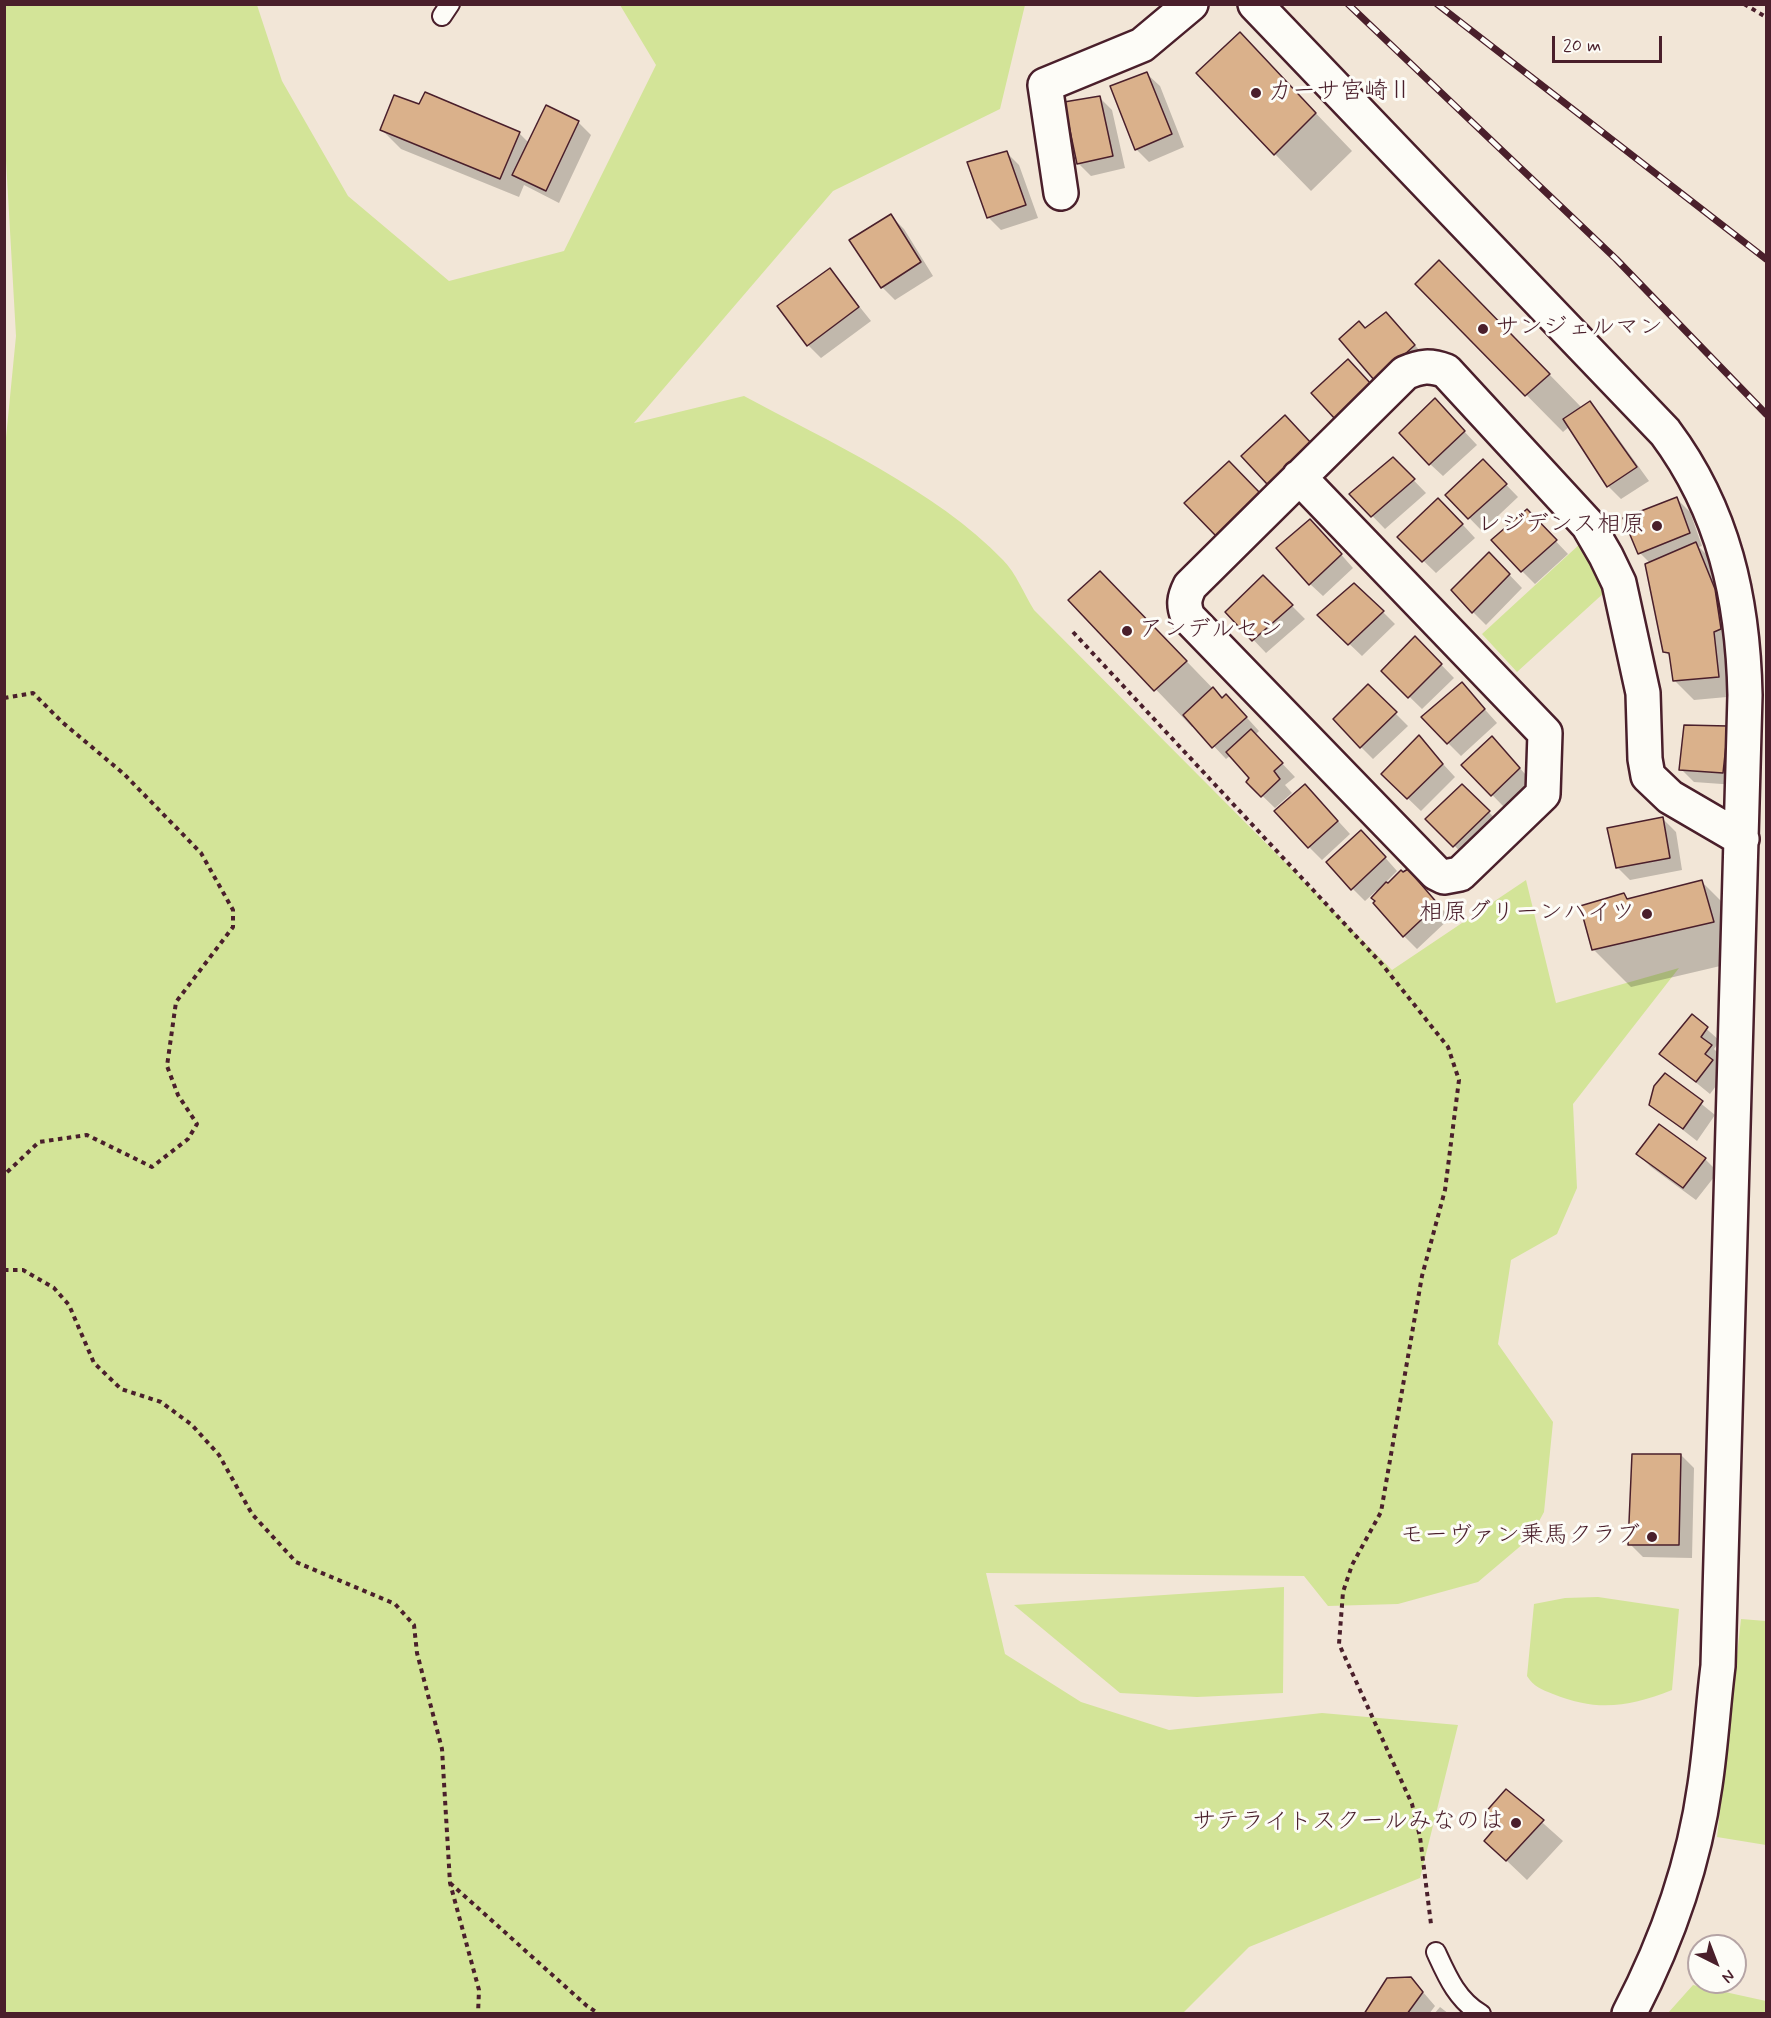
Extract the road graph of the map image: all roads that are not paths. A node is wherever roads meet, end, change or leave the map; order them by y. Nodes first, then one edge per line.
1 (1191, 4) edge
2 (1255, 4) edge
3 (1060, 193) dead end
4 (1299, 477) junction
5 (1742, 839) junction
6 (1436, 1952) road end
7 (1481, 2013) edge
8 (1629, 2013) edge

1 - 3 street
2 - 5 street
4 - 4 street
4 - 5 street
5 - 8 street
6 - 7 lane

